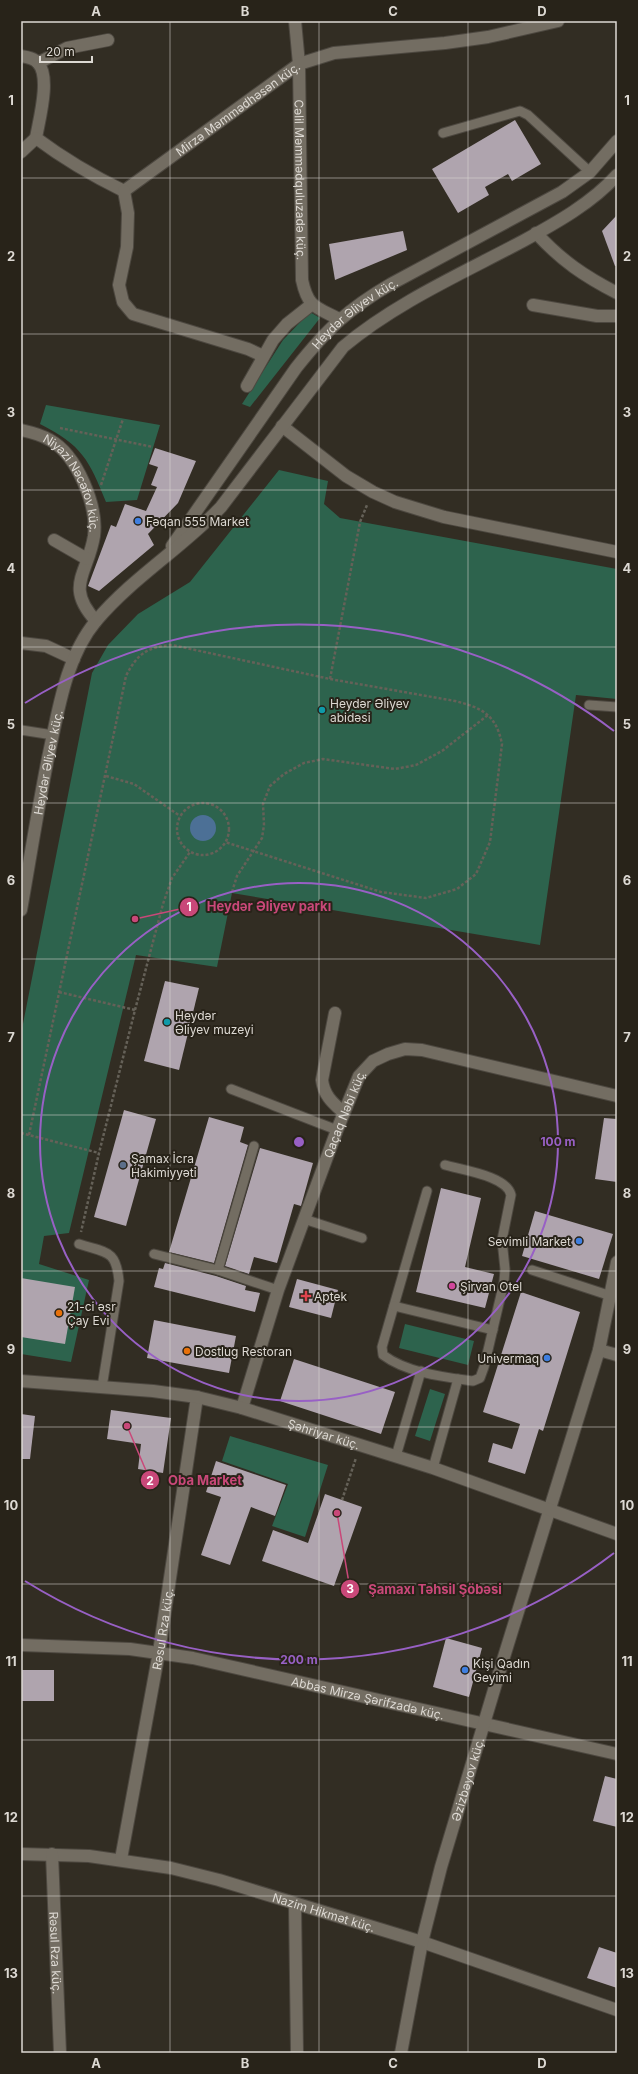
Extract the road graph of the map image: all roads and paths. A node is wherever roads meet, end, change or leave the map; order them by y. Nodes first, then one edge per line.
1 (295, 21) edge
2 (558, 21) edge
3 (108, 40) dead end
4 (21, 56) edge
5 (38, 63) junction
6 (299, 64) junction
7 (443, 133) dead end
8 (36, 138) junction
9 (617, 141) edge
10 (21, 152) edge
11 (590, 172) junction
12 (617, 175) edge
13 (124, 191) junction
14 (536, 233) junction
15 (617, 293) edge
16 (311, 305) junction
17 (533, 305) dead end
18 (617, 316) edge
19 (339, 319) junction
20 (263, 356) junction
21 (247, 386) dead end
22 (123, 418) dead end
23 (282, 426) junction
24 (55, 427) dead end
25 (21, 430) edge
26 (116, 440) junction
27 (153, 447) dead end
28 (100, 487) dead end
29 (373, 492) junction
30 (54, 540) dead end
31 (617, 552) edge
32 (87, 559) junction
33 (162, 560) junction
34 (96, 621) junction
35 (21, 643) edge
36 (74, 659) junction
37 (330, 678) junction
38 (589, 705) dead end
39 (617, 707) edge
40 (488, 715) junction
41 (21, 730) edge
42 (53, 735) junction
43 (106, 776) junction
44 (180, 816) junction
45 (225, 842) junction
46 (254, 851) junction
47 (190, 852) junction
48 (232, 892) dead end
49 (21, 910) edge
50 (59, 992) junction
51 (135, 1010) junction
52 (335, 1013) dead end
53 (231, 1089) dead end
54 (617, 1096) edge
55 (344, 1113) junction
56 (336, 1130) junction
57 (21, 1133) edge
58 (29, 1135) junction
59 (254, 1146) dead end
60 (99, 1153) junction
61 (445, 1165) dead end
62 (427, 1191) dead end
63 (304, 1219) junction
64 (362, 1238) dead end
65 (79, 1244) joint
66 (154, 1254) dead end
67 (617, 1262) edge
68 (218, 1270) junction
69 (532, 1270) dead end
70 (278, 1290) junction
71 (611, 1296) junction
72 (394, 1306) junction
73 (493, 1330) junction
74 (599, 1350) junction
75 (617, 1355) edge
76 (421, 1371) junction
77 (458, 1379) junction
78 (21, 1381) edge
79 (102, 1387) junction
80 (197, 1398) junction
81 (242, 1408) junction
82 (360, 1445) junction
83 (396, 1456) junction
84 (433, 1468) junction
85 (342, 1500) dead end
86 (550, 1511) junction
87 (617, 1534) edge
88 (21, 1645) edge
89 (159, 1652) junction
90 (485, 1723) junction
91 (617, 1754) edge
92 (21, 1854) edge
93 (52, 1854) junction
94 (121, 1859) junction
95 (295, 1904) junction
96 (422, 1942) junction
97 (617, 2010) edge
98 (60, 2053) edge
99 (297, 2053) edge
100 (401, 2053) edge

1 - 6 street, Cəlil Məmmədquluzadə küç.
2 - 6 street, Mirzə Məmmədhəsən küç.
3 - 5 street
4 - 5 street
5 - 8 street
6 - 13 street, Mirzə Məmmədhəsən küç.
6 - 16 street, Cəlil Məmmədquluzadə küç.
7 - 11 lane
8 - 10 street
8 - 13 street
9 - 11 street, Heydər Əliyev küç.
11 - 19 street, Heydər Əliyev küç.
12 - 14 street
13 - 20 street
14 - 15 street
14 - 23 street
16 - 19 street
16 - 20 street
17 - 18 street
19 - 33 street, Heydər Əliyev küç.
20 - 21 street
22 - 26 path
23 - 29 street
23 - 33 street
24 - 26 path
25 - 32 street, Niyazi Nəcəfov küç.
26 - 27 path
26 - 28 path
29 - 31 street
29 - 37 path
30 - 32 street
32 - 34 street, Niyazi Nəcəfov küç.
33 - 34 street, Heydər Əliyev küç.
34 - 36 street, Heydər Əliyev küç.
35 - 36 street
36 - 42 street, Heydər Əliyev küç.
37 - 40 path
37 - 43 path
38 - 39 lane
40 - 46 path
40 - 46 path
41 - 42 lane
42 - 49 street, Heydər Əliyev küç.
43 - 44 path
43 - 50 path
44 - 45 path
44 - 47 path
45 - 46 path
45 - 47 path
46 - 48 path
47 - 51 path
50 - 51 path
50 - 58 path
51 - 60 path
52 - 55 street
53 - 56 lane
54 - 55 street, Qaçaq Nəbi küç.
55 - 56 street, Qaçaq Nəbi küç.
56 - 63 street, Qaçaq Nəbi küç.
57 - 58 path
58 - 60 path
59 - 68 lane
60 - 65 path
61 - 73 lane
62 - 72 lane
63 - 64 lane
63 - 70 street, Qaçaq Nəbi küç.
65 - 79 lane
66 - 68 lane
67 - 71 street, Əzizbəyov küç.
68 - 70 lane
69 - 71 lane
70 - 81 street, Qaçaq Nəbi küç.
71 - 74 street, Əzizbəyov küç.
72 - 73 lane
72 - 76 lane
73 - 77 lane
74 - 75 street
74 - 86 street, Əzizbəyov küç.
76 - 77 lane
76 - 83 lane
77 - 84 lane
78 - 79 street, Şəhriyar küç.
79 - 80 street, Şəhriyar küç.
80 - 81 street, Şəhriyar küç.
80 - 89 street, Rəsul Rza küç.
81 - 82 street, Şəhriyar küç.
82 - 83 street, Şəhriyar küç.
82 - 85 path
83 - 84 street, Şəhriyar küç.
84 - 86 street, Şəhriyar küç.
86 - 87 street, Şəhriyar küç.
86 - 90 street, Əzizbəyov küç.
88 - 89 street, Abbas Mirzə Şərifzadə küç.
89 - 90 street, Abbas Mirzə Şərifzadə küç.
89 - 94 street, Rəsul Rza küç.
90 - 91 street, Abbas Mirzə Şərifzadə küç.
90 - 96 street, Əzizbəyov küç.
92 - 93 street, Nazim Hikmət küç.
93 - 94 street, Nazim Hikmət küç.
93 - 98 street, Rəsul Rza küç.
94 - 95 street, Nazim Hikmət küç.
95 - 96 street, Nazim Hikmət küç.
95 - 99 street
96 - 97 street, Nazim Hikmət küç.
96 - 100 street, Əzizbəyov küç.

